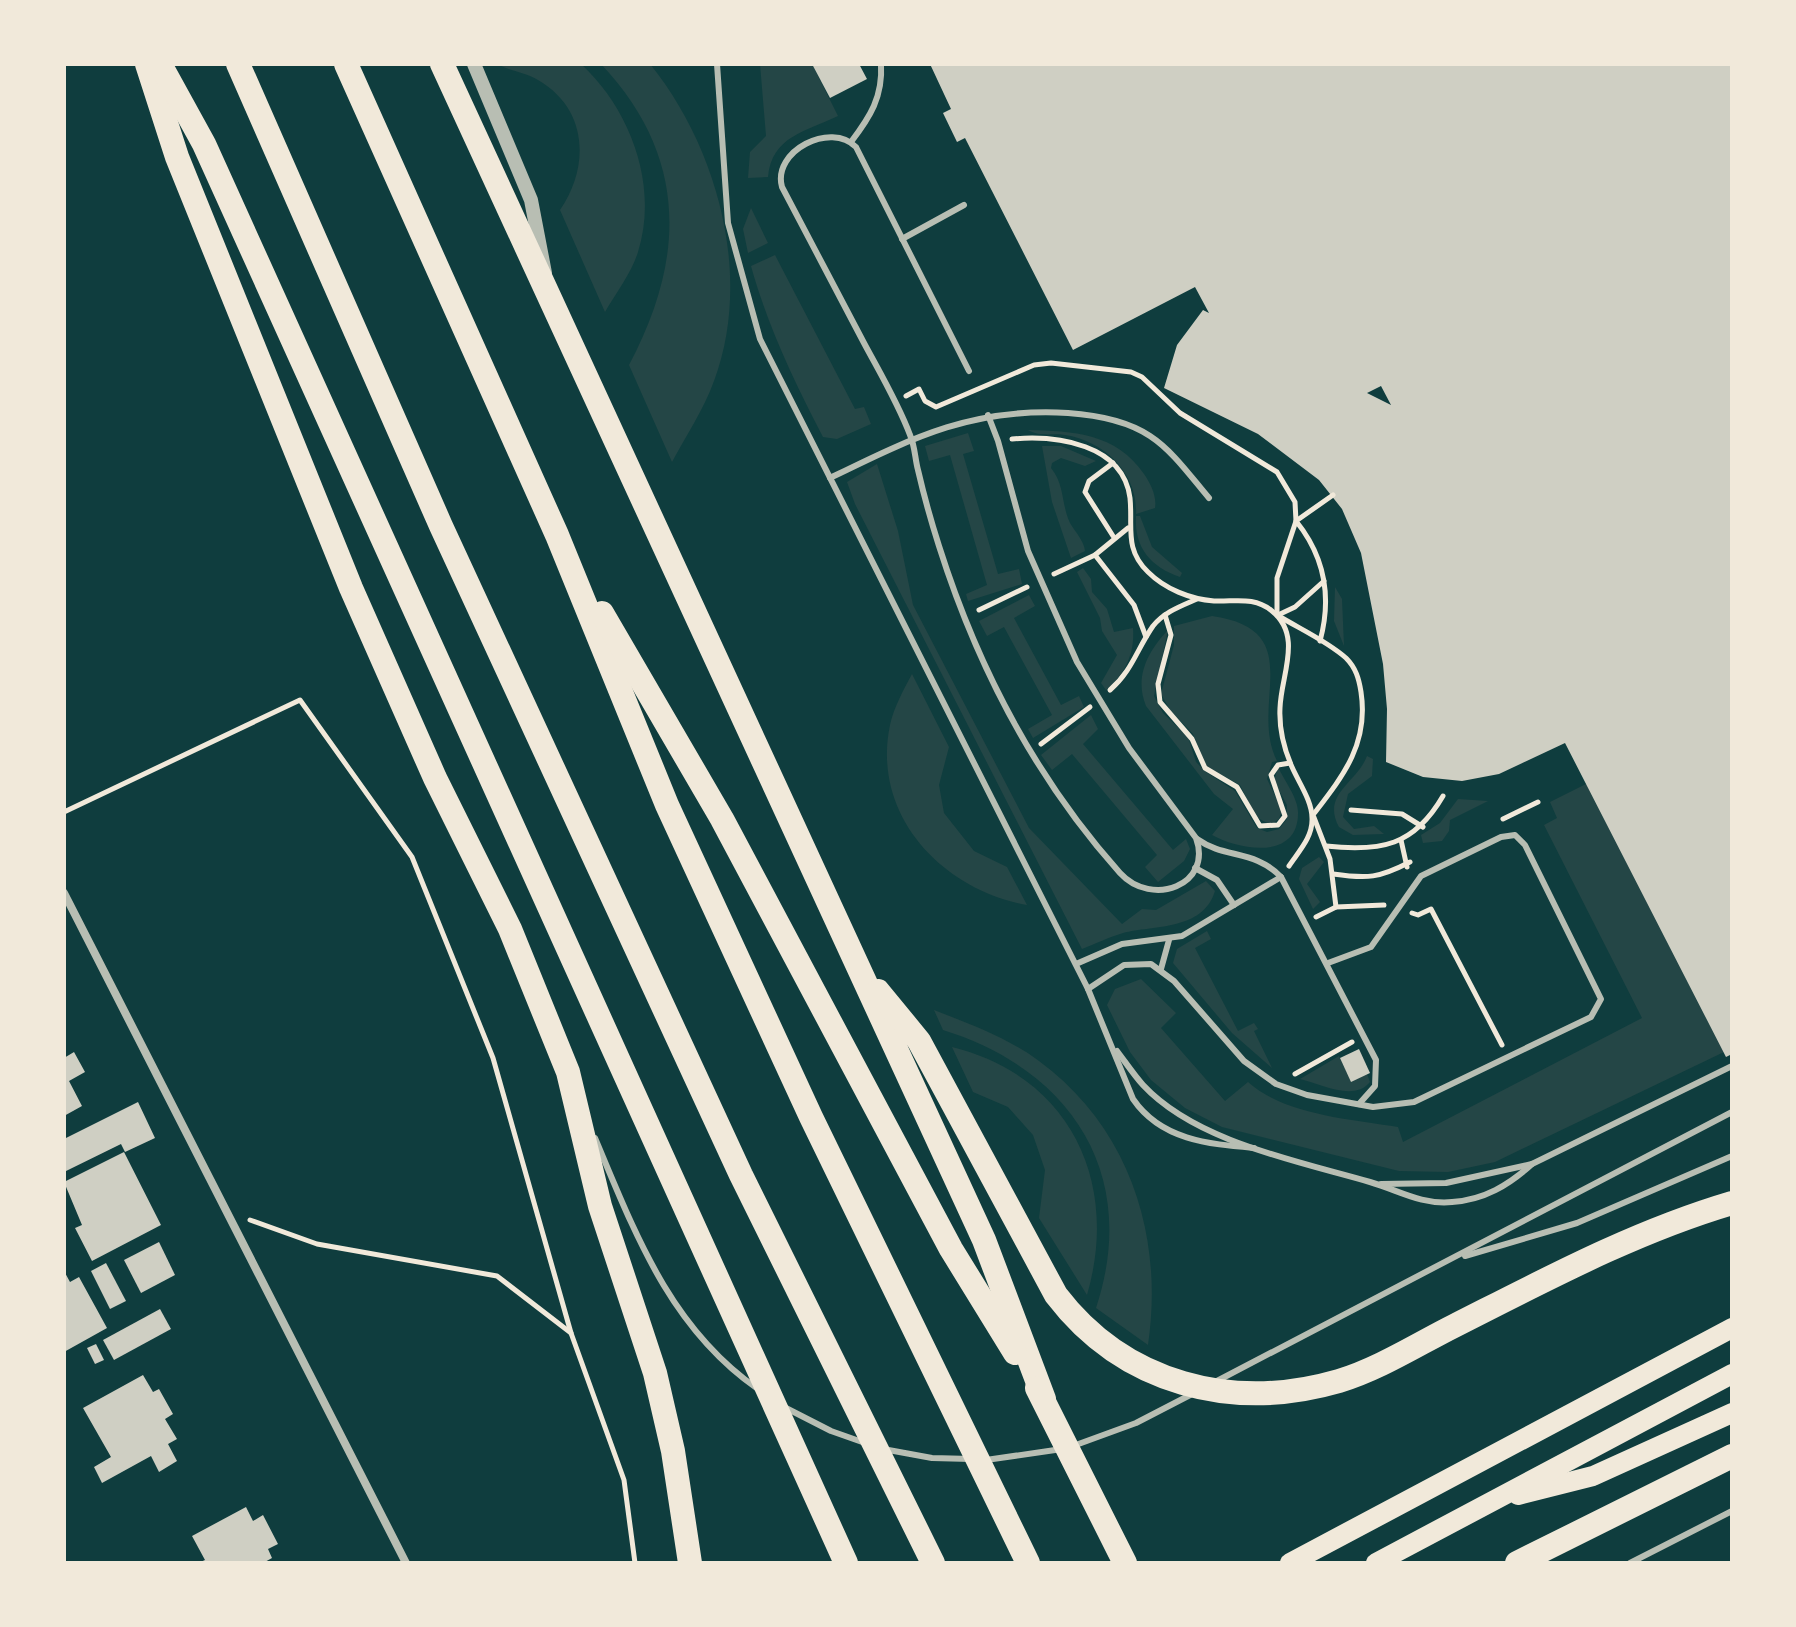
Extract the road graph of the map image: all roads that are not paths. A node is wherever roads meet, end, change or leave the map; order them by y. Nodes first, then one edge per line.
1 (147, 64) edge
2 (160, 64) edge
3 (238, 64) edge
4 (346, 64) edge
5 (442, 64) edge
6 (474, 64) edge
7 (717, 64) edge
8 (881, 64) edge
9 (851, 142) junction
10 (964, 205) dead end
11 (902, 239) junction
12 (547, 290) junction
13 (969, 371) dead end
14 (988, 415) junction
15 (912, 438) junction
16 (830, 478) junction
17 (1209, 498) dead end
18 (557, 535) junction
19 (1196, 838) junction
20 (1195, 868) junction
21 (1281, 877) junction
22 (64, 893) edge
23 (1234, 905) junction
24 (1169, 940) junction
25 (1328, 963) junction
26 (1076, 964) junction
27 (1161, 969) junction
28 (866, 980) junction
29 (1088, 989) junction
30 (1111, 1044) junction
31 (1732, 1066) edge
32 (568, 1072) junction
33 (1359, 1104) junction
34 (1732, 1112) edge
35 (1254, 1148) junction
36 (1732, 1156) edge
37 (1532, 1164) junction
38 (1379, 1184) junction
39 (1732, 1203) edge
40 (1454, 1259) junction
41 (1732, 1328) edge
42 (1732, 1374) edge
43 (1044, 1399) junction
44 (1732, 1413) edge
45 (1732, 1456) edge
46 (1498, 1498) junction
47 (1732, 1511) edge
48 (406, 1563) edge
49 (690, 1563) edge
50 (846, 1563) edge
51 (933, 1563) edge
52 (1028, 1563) edge
53 (1125, 1563) edge
54 (1290, 1563) edge
55 (1376, 1563) edge
56 (1517, 1563) edge
57 (1630, 1563) edge

1 - 32 highway
2 - 50 highway
3 - 51 highway
4 - 18 highway
5 - 12 highway
6 - 12 street
7 - 16 lane
8 - 9 lane
9 - 11 lane
9 - 15 lane
10 - 11 lane
11 - 13 lane
12 - 28 highway
14 - 15 lane
14 - 17 lane
14 - 19 lane
15 - 16 lane
15 - 20 lane
16 - 26 lane
18 - 43 highway
18 - 52 highway
19 - 20 lane
19 - 21 lane
20 - 23 lane
21 - 23 lane
21 - 25 lane
22 - 48 street
23 - 24 lane
24 - 26 lane
24 - 27 lane
25 - 33 lane
25 - 33 lane
26 - 29 lane
27 - 29 lane
27 - 33 lane
28 - 39 highway
28 - 43 highway
29 - 30 lane
30 - 35 lane
30 - 35 lane
31 - 37 lane
32 - 40 lane
32 - 49 highway
34 - 40 lane
35 - 38 lane
36 - 40 lane
37 - 38 lane
37 - 38 lane
41 - 54 main road
42 - 46 main road
43 - 53 highway
44 - 46 main road
45 - 56 highway
46 - 55 main road
47 - 57 lane

